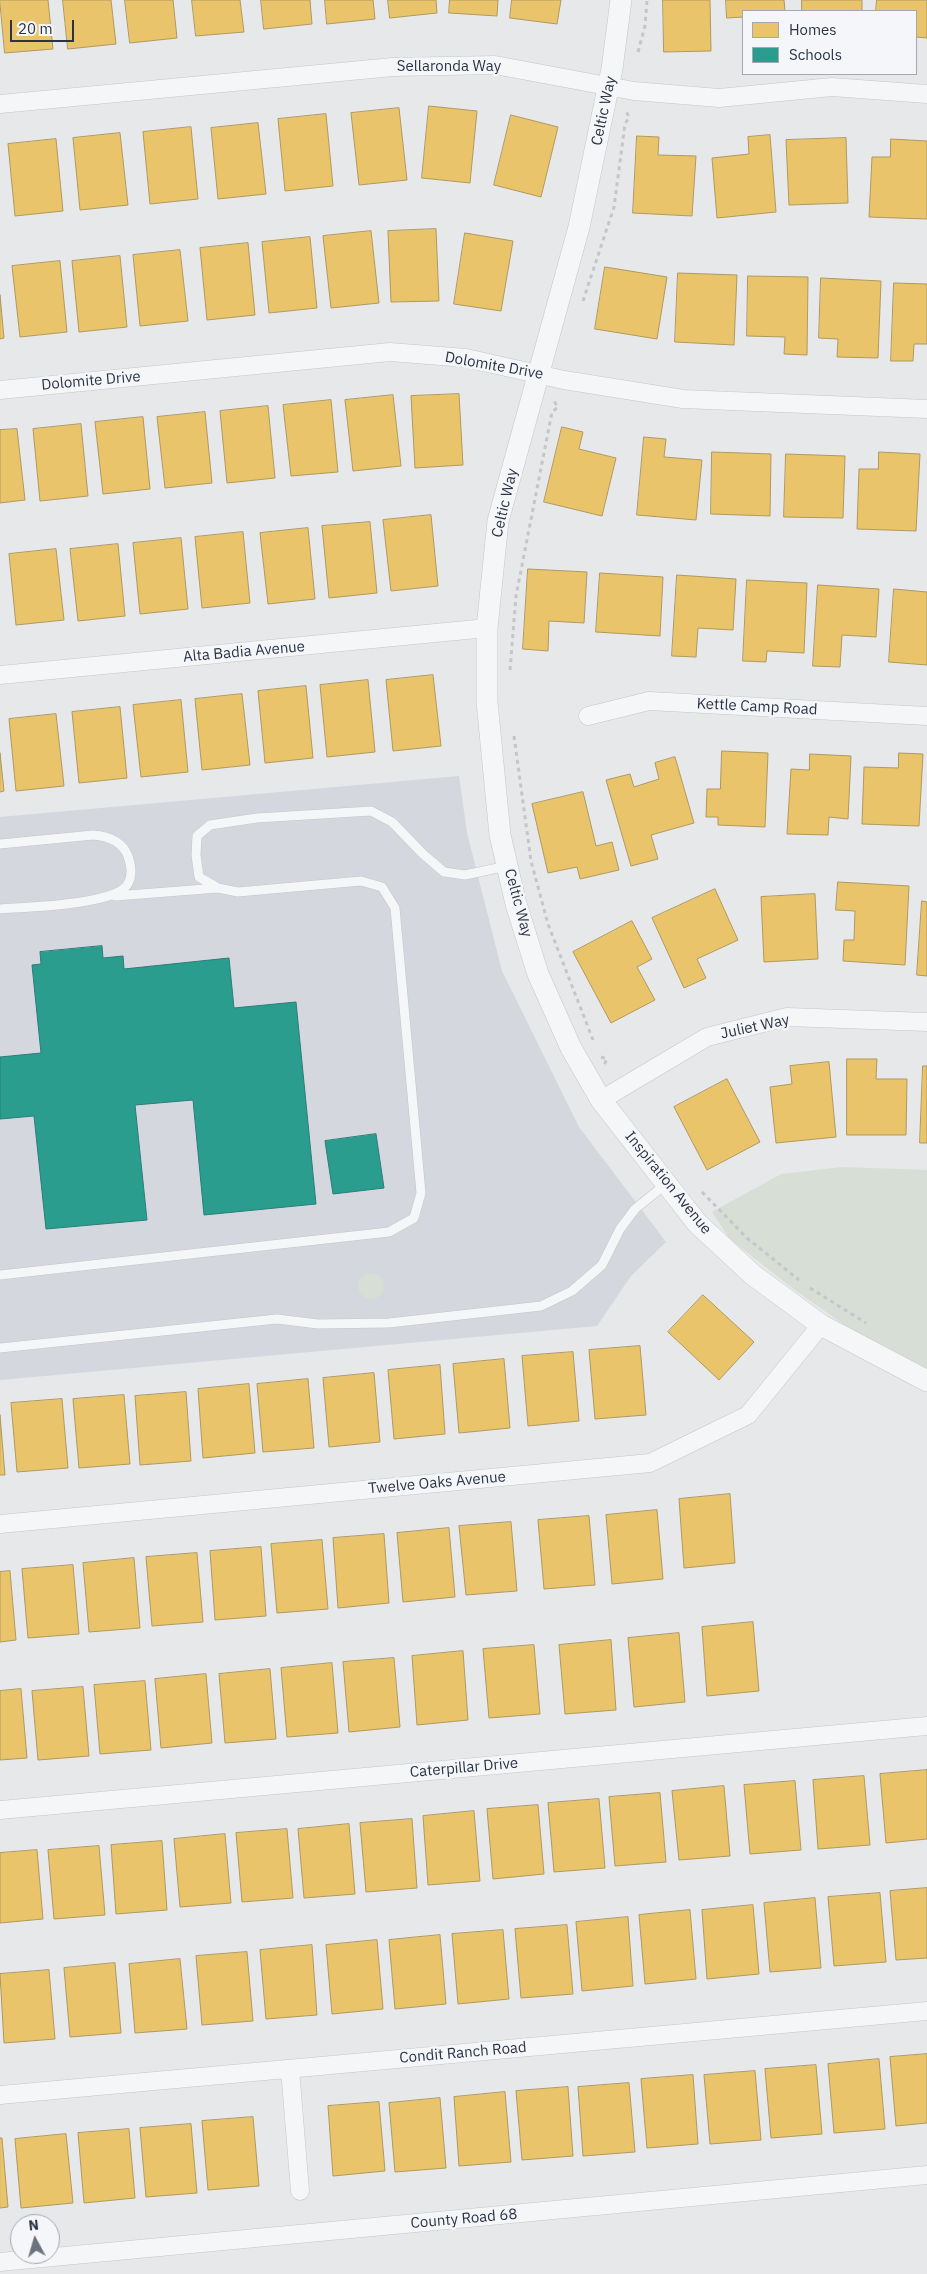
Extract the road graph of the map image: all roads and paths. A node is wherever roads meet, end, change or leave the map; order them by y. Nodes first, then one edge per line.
1 (621, 0) edge
2 (647, 0) edge
3 (636, 59) dead end
4 (609, 86) junction
5 (927, 94) edge
6 (0, 104) edge
7 (540, 374) junction
8 (0, 390) edge
9 (553, 400) dead end
10 (927, 408) edge
11 (487, 628) junction
12 (510, 671) dead end
13 (0, 675) edge
14 (588, 716) dead end
15 (927, 716) edge
16 (514, 733) dead end
17 (0, 844) edge
18 (507, 866) junction
19 (218, 888) junction
20 (114, 896) junction
21 (0, 910) edge
22 (927, 1022) edge
23 (566, 1037) joint
24 (597, 1049) dead end
25 (599, 1056) dead end
26 (602, 1068) dead end
27 (601, 1100) junction
28 (666, 1184) junction
29 (698, 1187) dead end
30 (0, 1275) edge
31 (868, 1324) dead end
32 (821, 1325) junction
33 (0, 1348) edge
34 (927, 1382) edge
35 (0, 1524) edge
36 (927, 1726) edge
37 (0, 1810) edge
38 (927, 2011) edge
39 (290, 2069) junction
40 (0, 2095) edge
41 (927, 2175) edge
42 (300, 2190) dead end
43 (0, 2262) edge

1 - 4 street, Celtic Way
2 - 3 path
4 - 5 street, Sellaronda Way
4 - 6 street, Sellaronda Way
4 - 7 street, Celtic Way
7 - 8 street, Dolomite Drive
7 - 10 street, Dolomite Drive
7 - 11 street, Celtic Way
9 - 12 path
11 - 13 street, Alta Badia Avenue
11 - 18 street, Celtic Way
14 - 15 street, Kettle Camp Road
16 - 24 path
17 - 20 lane
18 - 19 lane
18 - 23 street, Celtic Way
19 - 20 lane
19 - 30 lane
20 - 21 lane
22 - 27 street, Juliet Way
23 - 27 street, Inspiration Avenue
25 - 26 path
27 - 28 street, Inspiration Avenue
28 - 32 street, Inspiration Avenue
28 - 33 lane
29 - 31 path
32 - 34 street, Inspiration Avenue
32 - 35 street, Twelve Oaks Avenue
36 - 37 street, Caterpillar Drive
38 - 39 street, Condit Ranch Road
39 - 40 street, Condit Ranch Road
39 - 42 street
41 - 43 street, County Road 68

